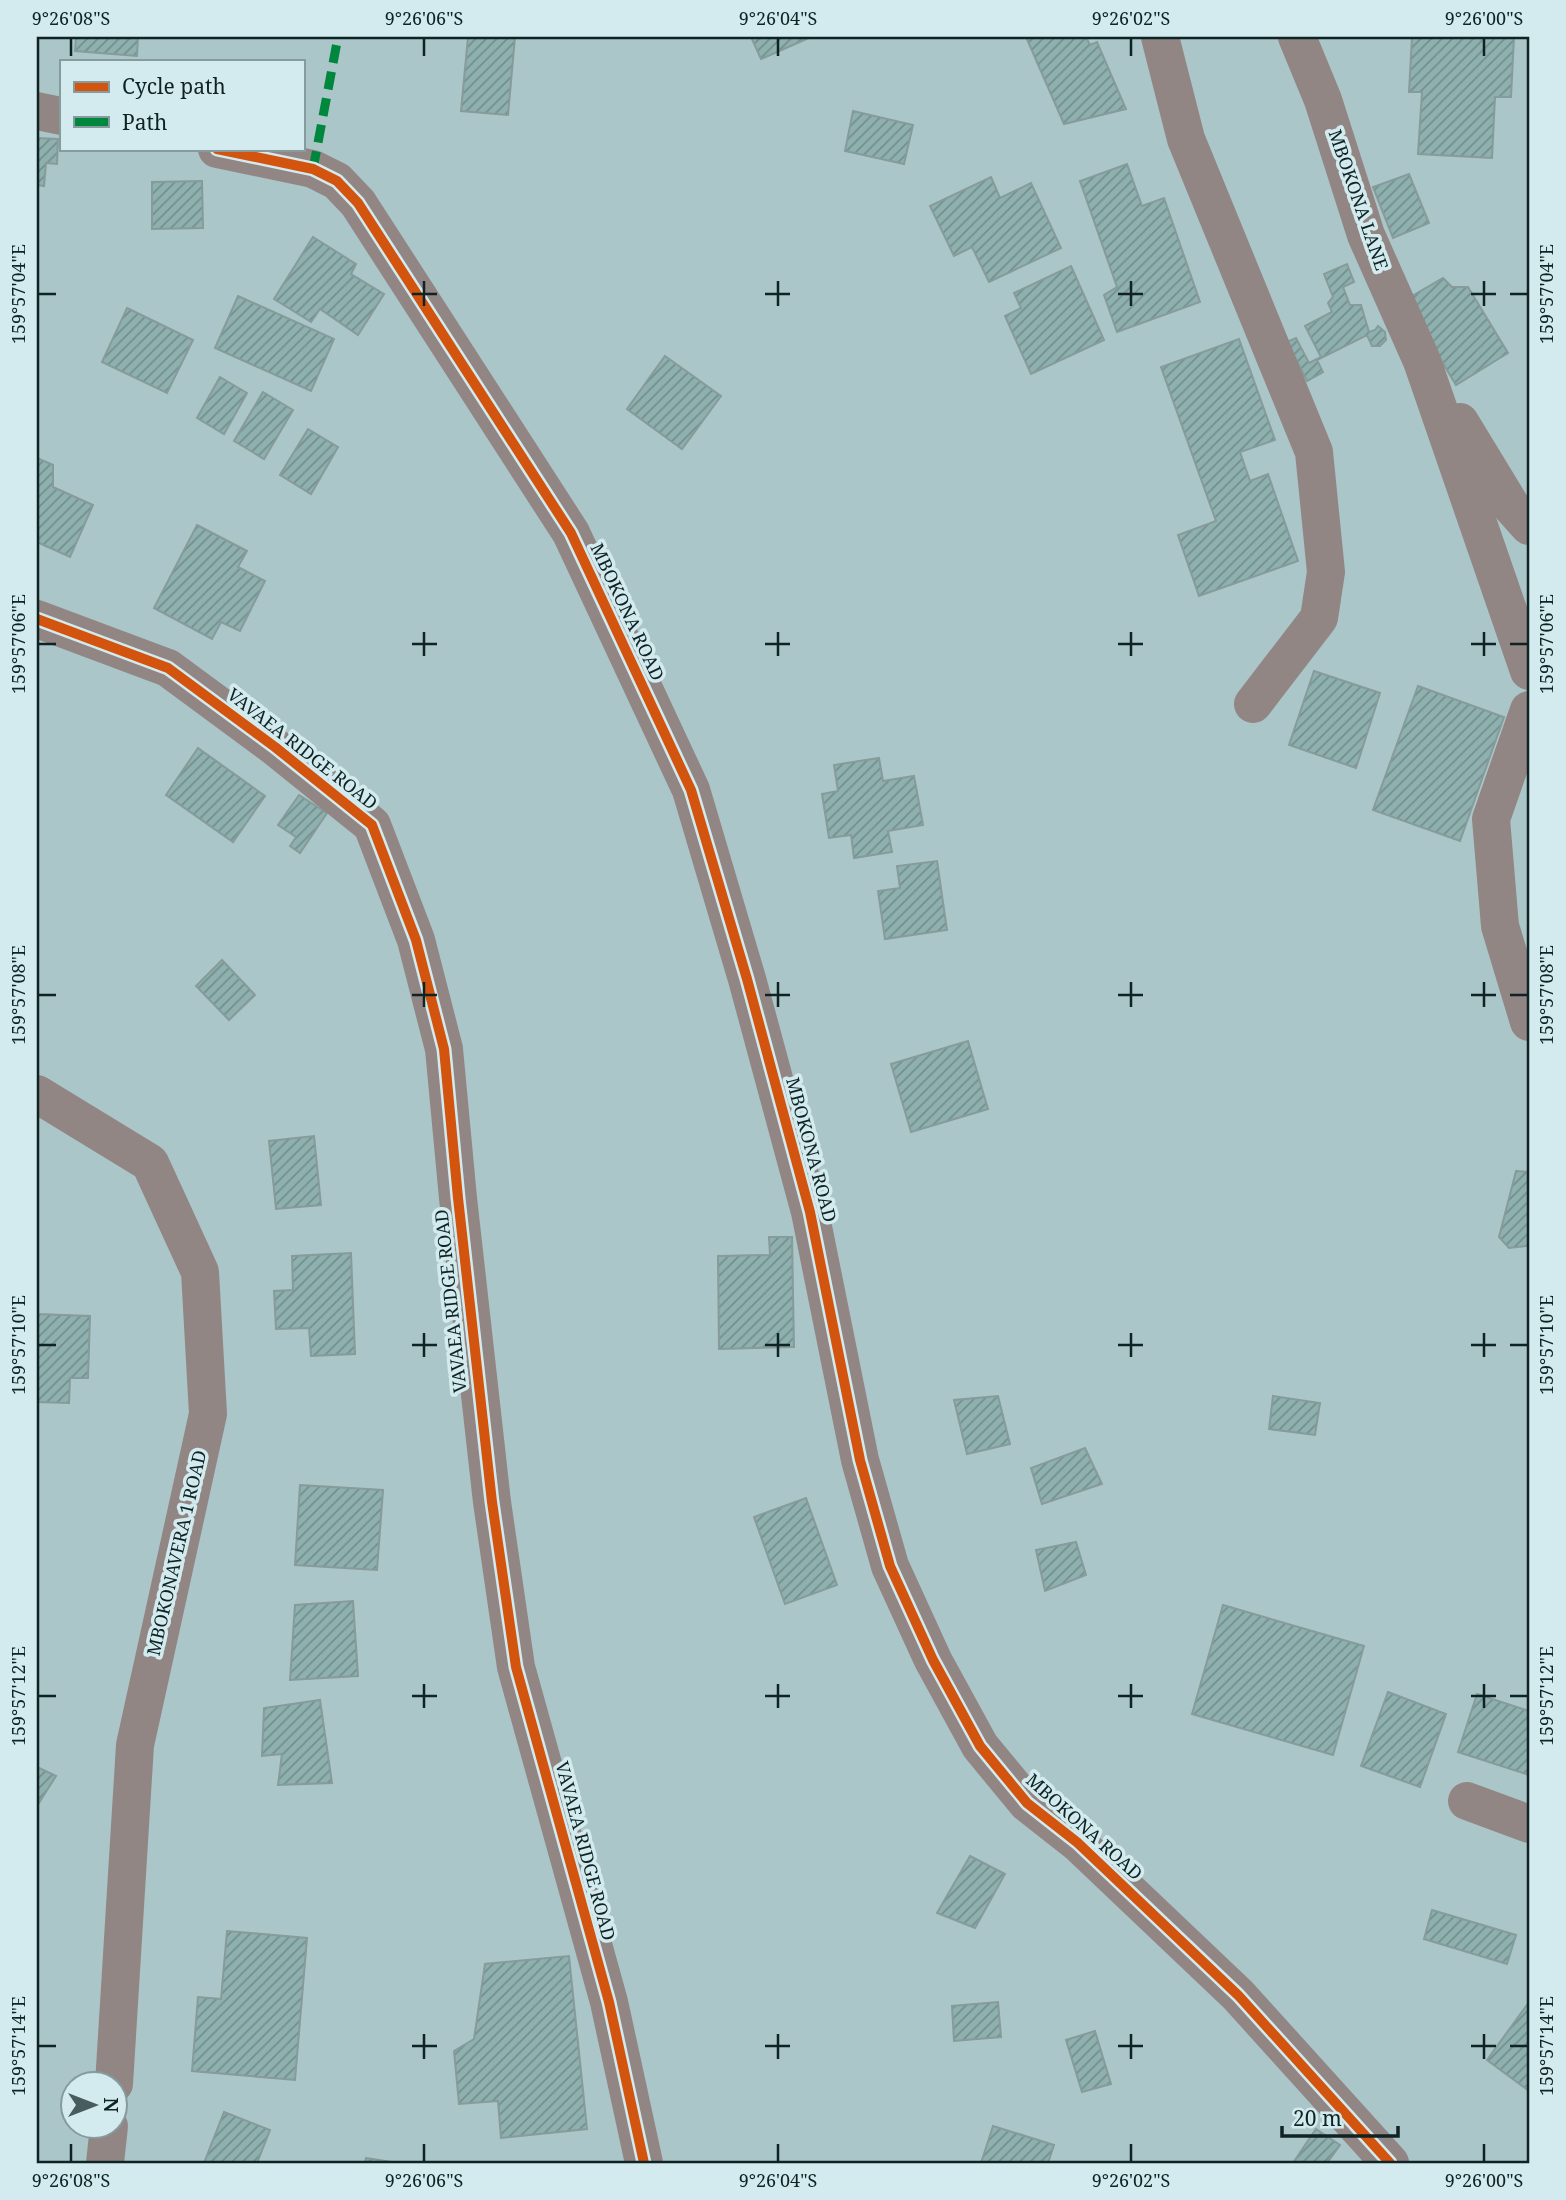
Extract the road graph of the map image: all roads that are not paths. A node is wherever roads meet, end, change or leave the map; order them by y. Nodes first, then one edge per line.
1 (1160, 37) edge
2 (1297, 37) edge
3 (37, 111) edge
4 (60, 116) edge
5 (222, 150) edge
6 (1422, 361) junction
7 (1529, 526) edge
8 (37, 619) edge
9 (1529, 671) edge
10 (1252, 704) dead end
11 (1529, 710) edge
12 (1529, 1022) edge
13 (37, 1094) edge
14 (1467, 1801) dead end
15 (1529, 1824) edge
16 (115, 2070) edge
17 (107, 2140) edge
18 (105, 2163) edge
19 (644, 2163) edge
20 (1390, 2163) edge

1 - 10 street
2 - 6 street, MBOKONA LANE
3 - 4 street
5 - 20 street, MBOKONA ROAD
6 - 7 street, MBOKONA LANE
6 - 9 street, MBOKONA LANE
8 - 19 street, VAVAEA RIDGE ROAD
11 - 12 street
13 - 16 street, MBOKONAVERA 1 ROAD
14 - 15 street
17 - 18 street

